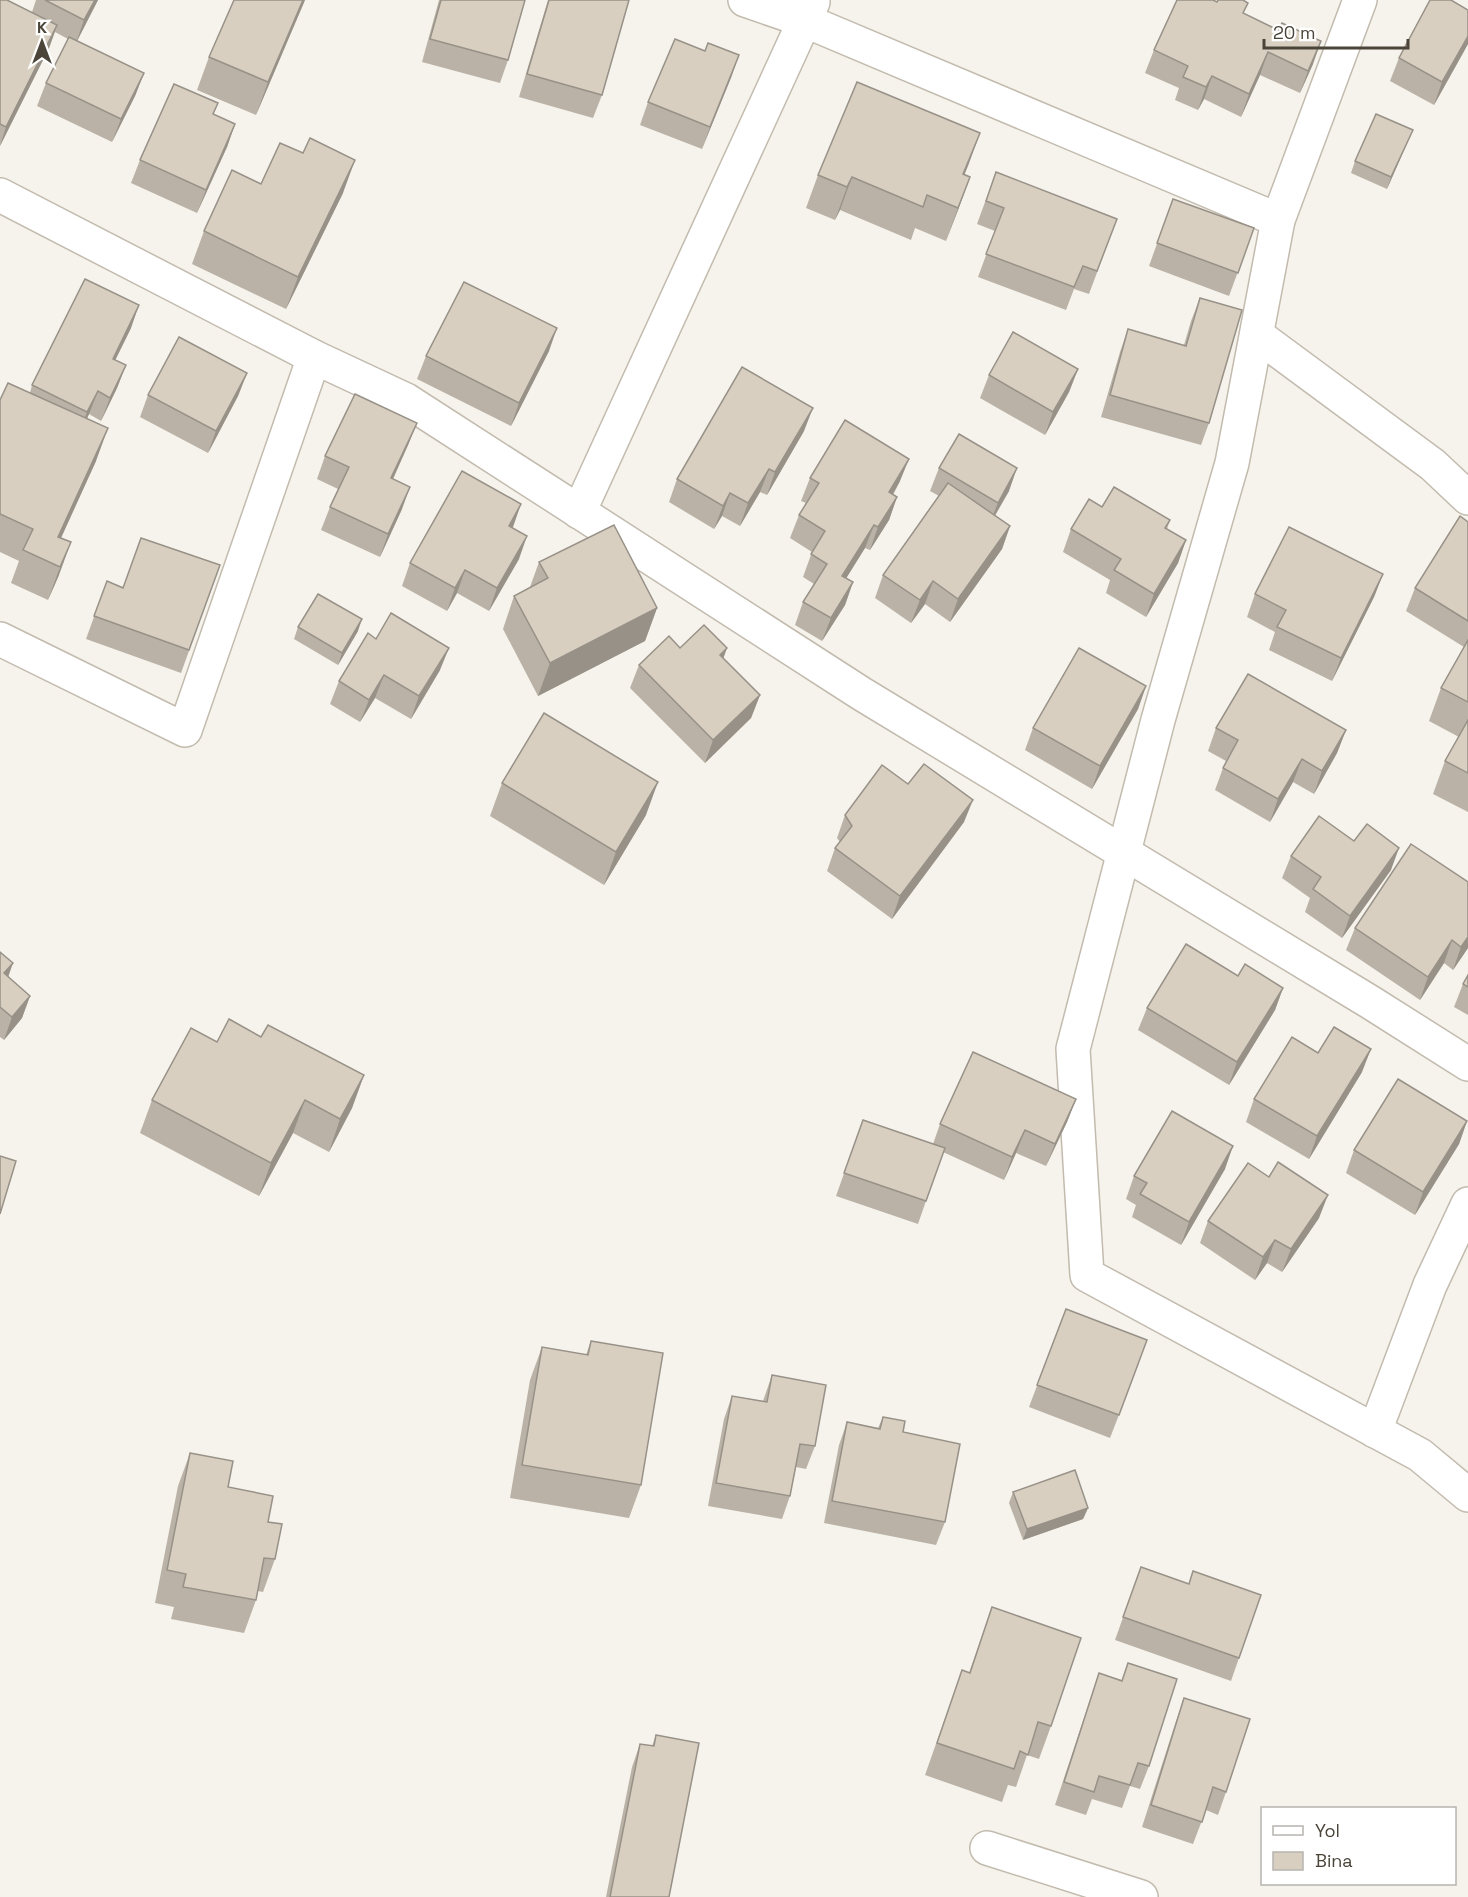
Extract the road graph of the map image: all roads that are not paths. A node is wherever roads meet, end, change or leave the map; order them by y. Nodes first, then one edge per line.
1 (745, 0) edge
2 (1360, 0) edge
3 (810, 10) edge
4 (0, 195) edge
5 (1278, 220) junction
6 (1257, 335) junction
7 (314, 357) junction
8 (1468, 498) edge
9 (579, 512) junction
10 (0, 639) edge
11 (1123, 852) junction
12 (1468, 1064) edge
13 (1468, 1204) edge
14 (1375, 1431) junction
15 (1468, 1495) edge
16 (987, 1848) dead end
17 (1141, 1897) edge

1 - 3 street
2 - 5 street
3 - 5 street
3 - 9 street
4 - 7 street
5 - 6 street
6 - 8 street
6 - 11 street
7 - 9 street
7 - 10 street
9 - 11 street
11 - 12 street
11 - 14 street
13 - 14 street
14 - 15 street
16 - 17 street

